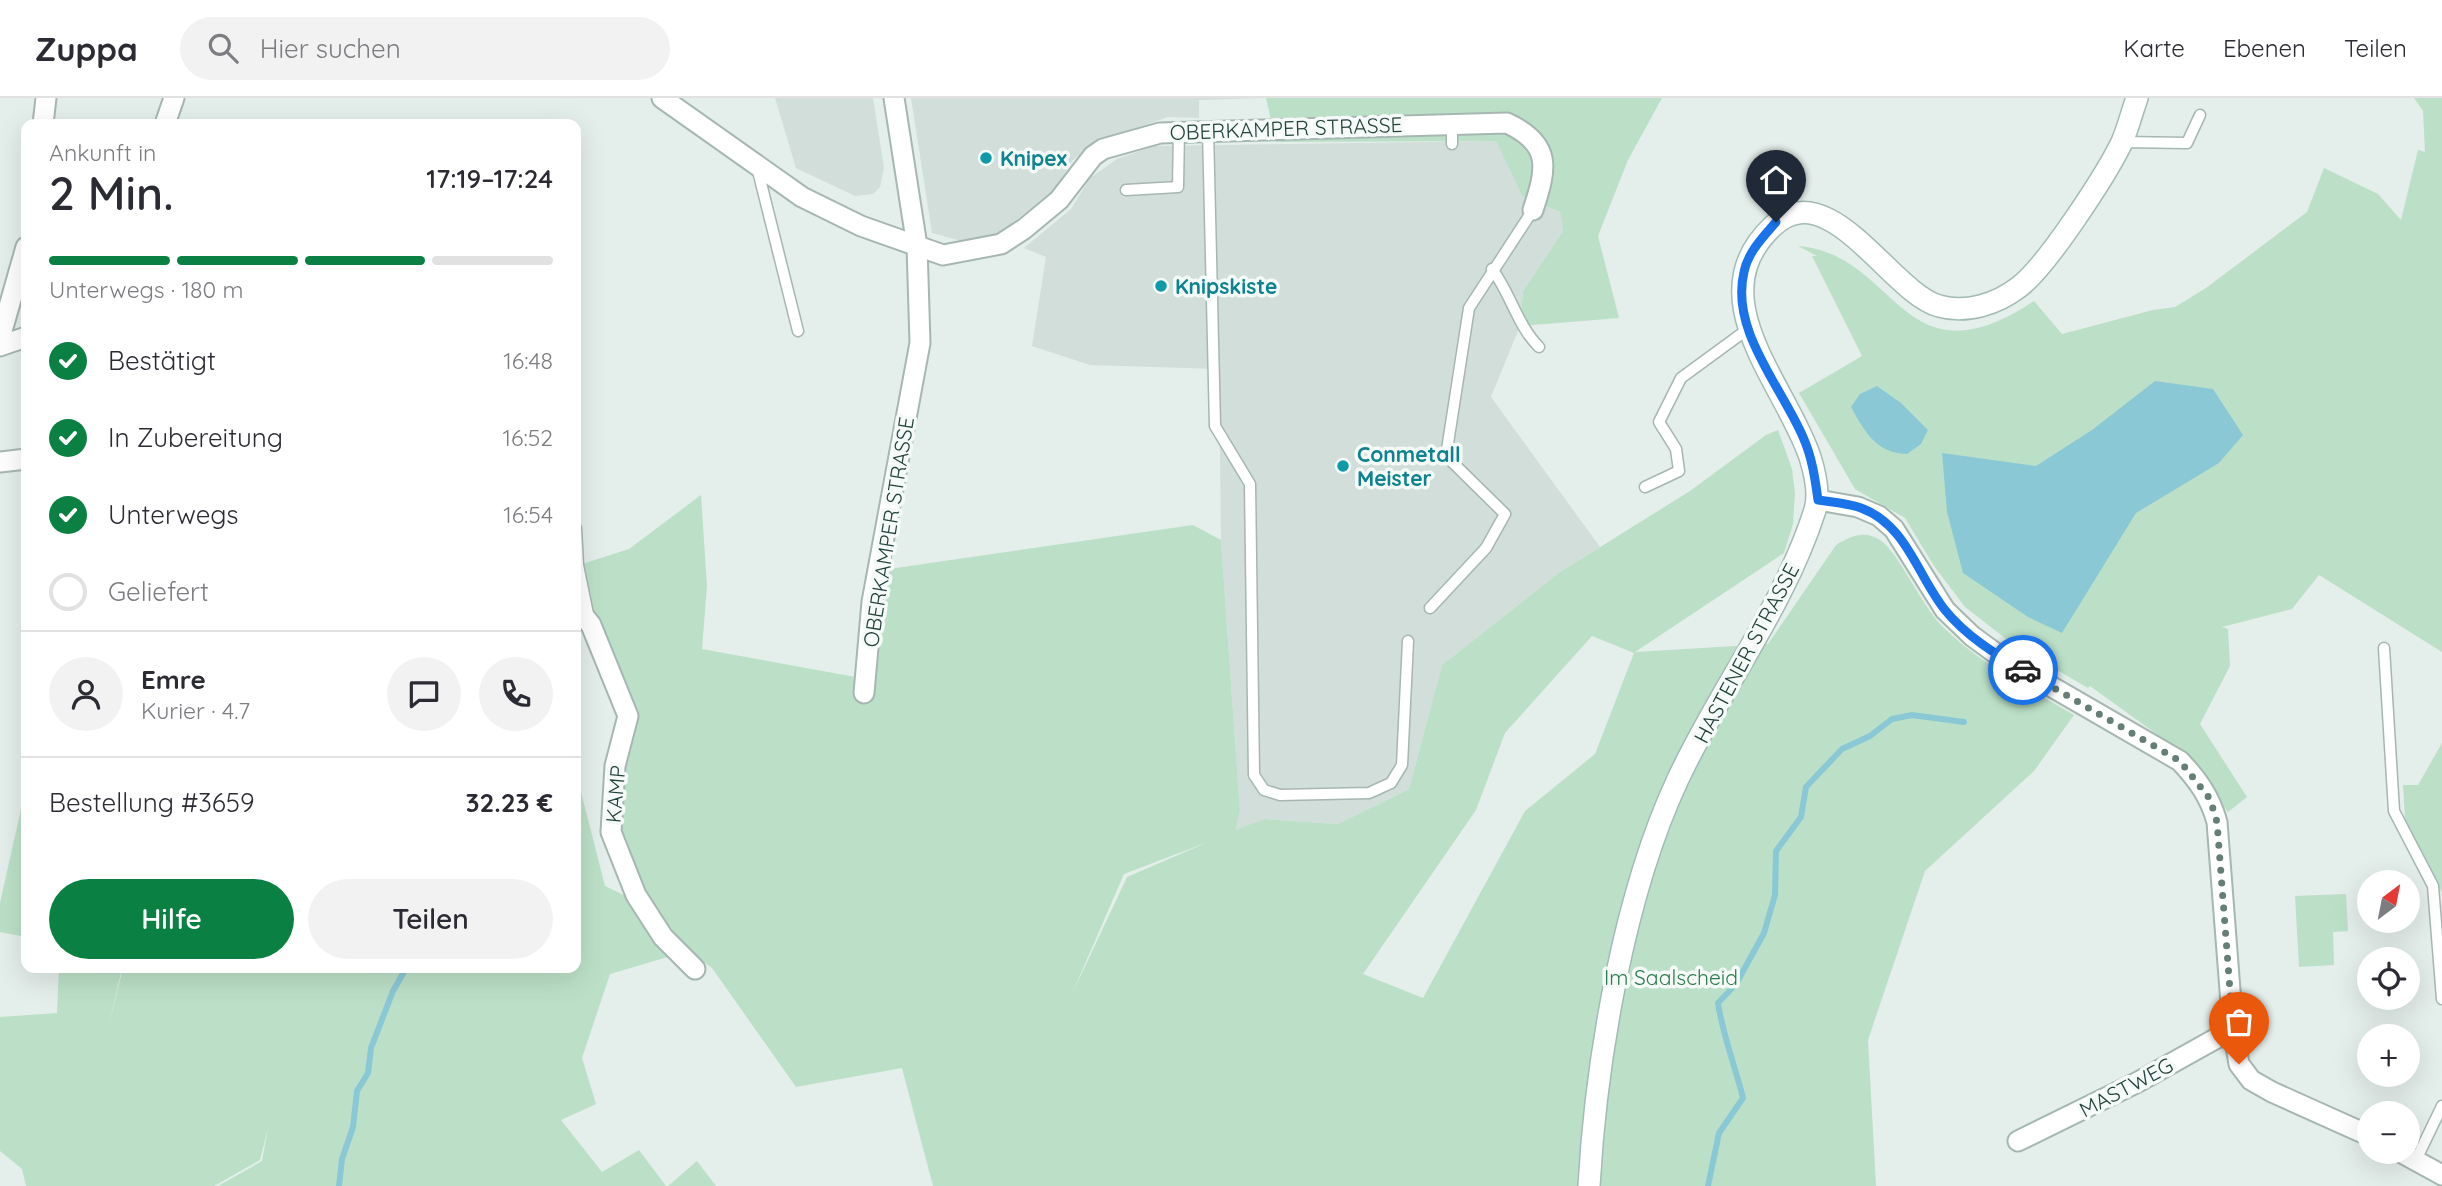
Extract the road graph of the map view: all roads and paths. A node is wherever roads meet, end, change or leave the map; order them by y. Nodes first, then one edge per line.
1 (46, 98) edge
2 (174, 98) edge
3 (662, 98) edge
4 (894, 98) edge
5 (2137, 98) edge
6 (2200, 115) dead end
7 (44, 119) edge
8 (167, 119) edge
9 (1452, 122) junction
10 (1179, 130) junction
11 (1208, 130) junction
12 (2122, 142) junction
13 (1452, 144) dead end
14 (757, 166) junction
15 (1126, 190) dead end
16 (1533, 210) joint
17 (917, 246) junction
18 (21, 264) edge
19 (1492, 269) junction
20 (1748, 329) junction
21 (798, 331) dead end
22 (0, 338) edge
23 (21, 339) edge
24 (0, 346) edge
25 (1539, 347) dead end
26 (21, 460) edge
27 (0, 462) edge
28 (1644, 487) dead end
29 (1818, 500) junction
30 (581, 579) edge
31 (1430, 608) dead end
32 (581, 612) edge
33 (591, 625) junction
34 (1408, 641) dead end
35 (2384, 648) dead end
36 (864, 693) dead end
37 (695, 969) dead end
38 (2442, 999) edge
39 (2233, 1029) junction
40 (2442, 1106) edge
41 (2357, 1130) edge
42 (2420, 1138) edge
43 (2018, 1141) dead end
44 (2420, 1163) edge
45 (2442, 1175) edge
46 (1590, 1186) edge

1 - 7 street
2 - 8 street
3 - 14 street
4 - 17 street, OBERKAMPER STRASSE
5 - 12 main road, HASTENER STRASSE
6 - 12 lane
9 - 11 street, OBERKAMPER STRASSE
9 - 13 lane
9 - 16 street, OBERKAMPER STRASSE
10 - 11 street, OBERKAMPER STRASSE
10 - 15 lane
10 - 17 street, OBERKAMPER STRASSE
11 - 34 lane
12 - 20 main road, HASTENER STRASSE
14 - 17 street
14 - 21 lane
16 - 19 lane
17 - 36 street, OBERKAMPER STRASSE
18 - 22 street
19 - 25 lane
19 - 31 lane
20 - 28 lane
20 - 29 main road, HASTENER STRASSE
23 - 24 street
26 - 27 street
29 - 39 street
29 - 46 main road, HASTENER STRASSE
30 - 33 lane
32 - 33 street, KAMP
33 - 37 street, KAMP
35 - 38 lane
39 - 41 street
39 - 43 street, MASTWEG
40 - 42 lane
44 - 45 street

